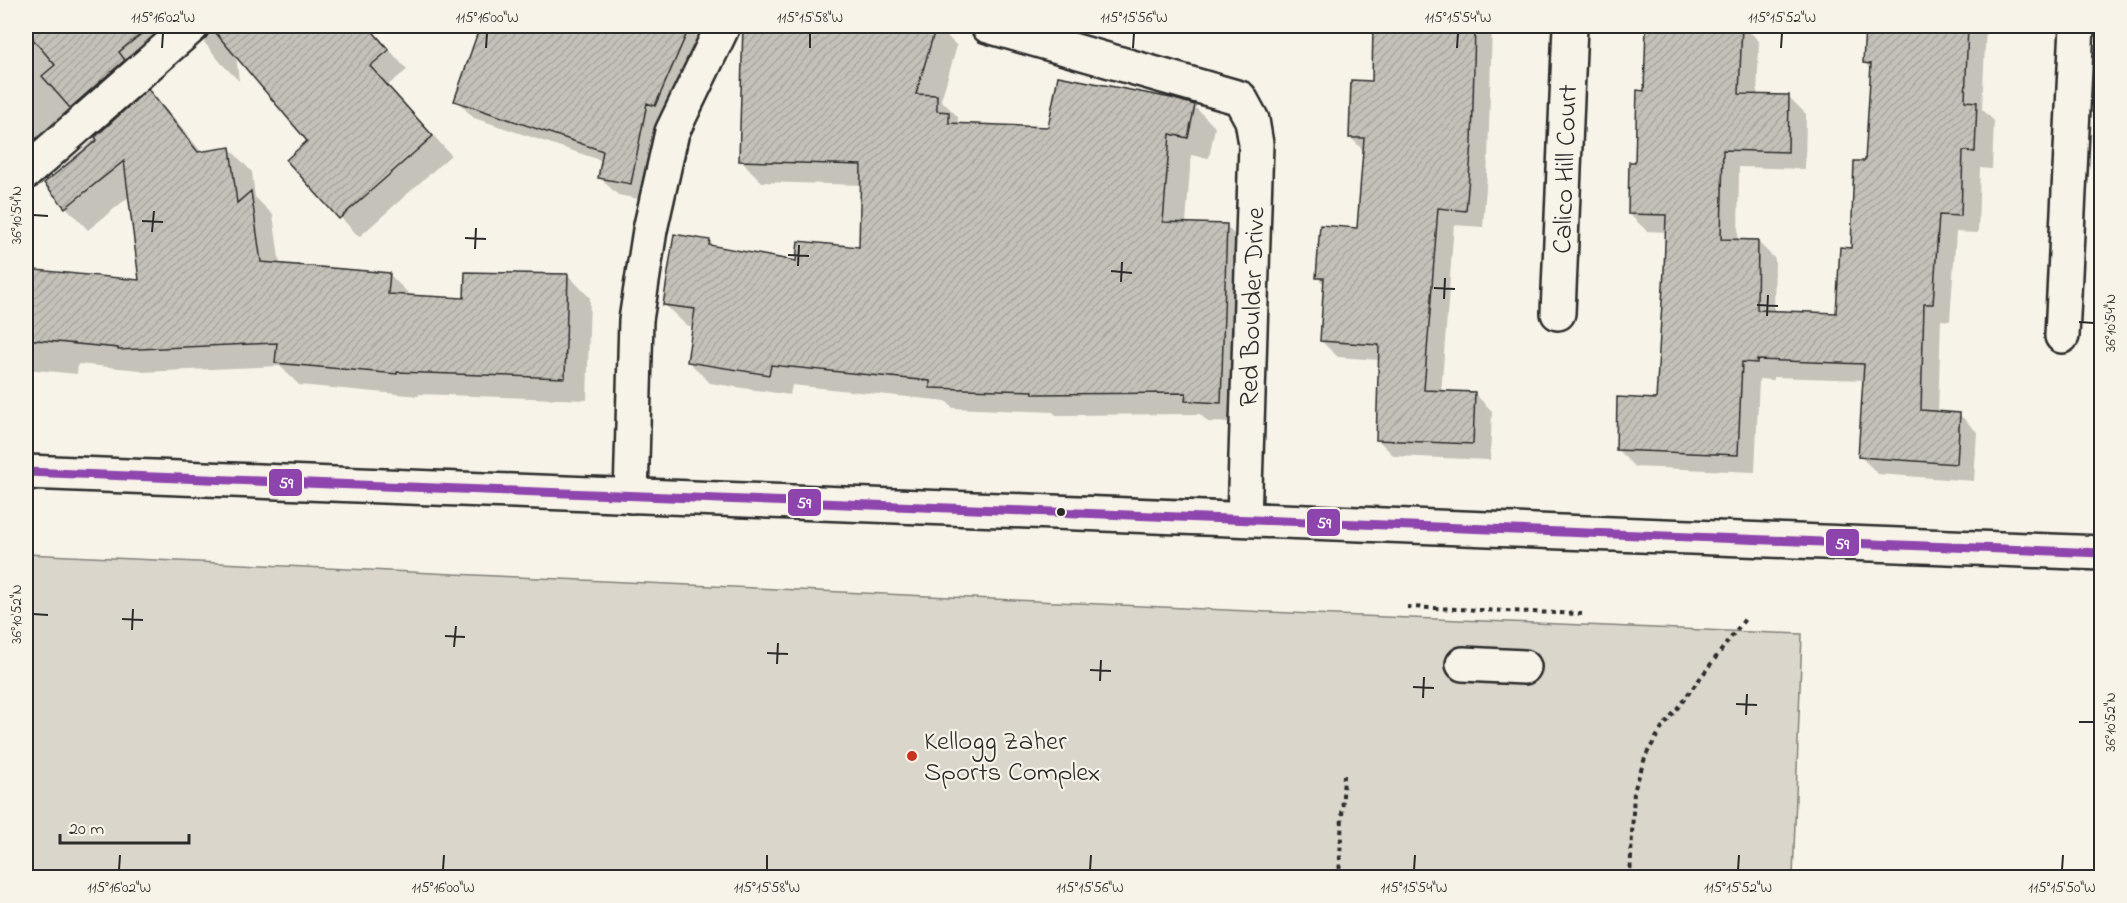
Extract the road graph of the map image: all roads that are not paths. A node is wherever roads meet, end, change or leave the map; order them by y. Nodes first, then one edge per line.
1 (192, 26) edge
2 (723, 26) edge
3 (988, 26) edge
4 (1570, 26) edge
5 (2076, 26) edge
6 (26, 172) edge
7 (1558, 313) dead end
8 (2062, 336) dead end
9 (26, 472) edge
10 (631, 495) junction
11 (1244, 519) junction
12 (2102, 553) edge
13 (1463, 663) dead end
14 (1524, 667) dead end

1 - 6 main road
2 - 10 main road
3 - 11 main road, Red Boulder Drive
4 - 7 main road, Calico Hill Court
5 - 8 main road
9 - 10 main road
10 - 11 main road
11 - 12 main road
13 - 14 main road

